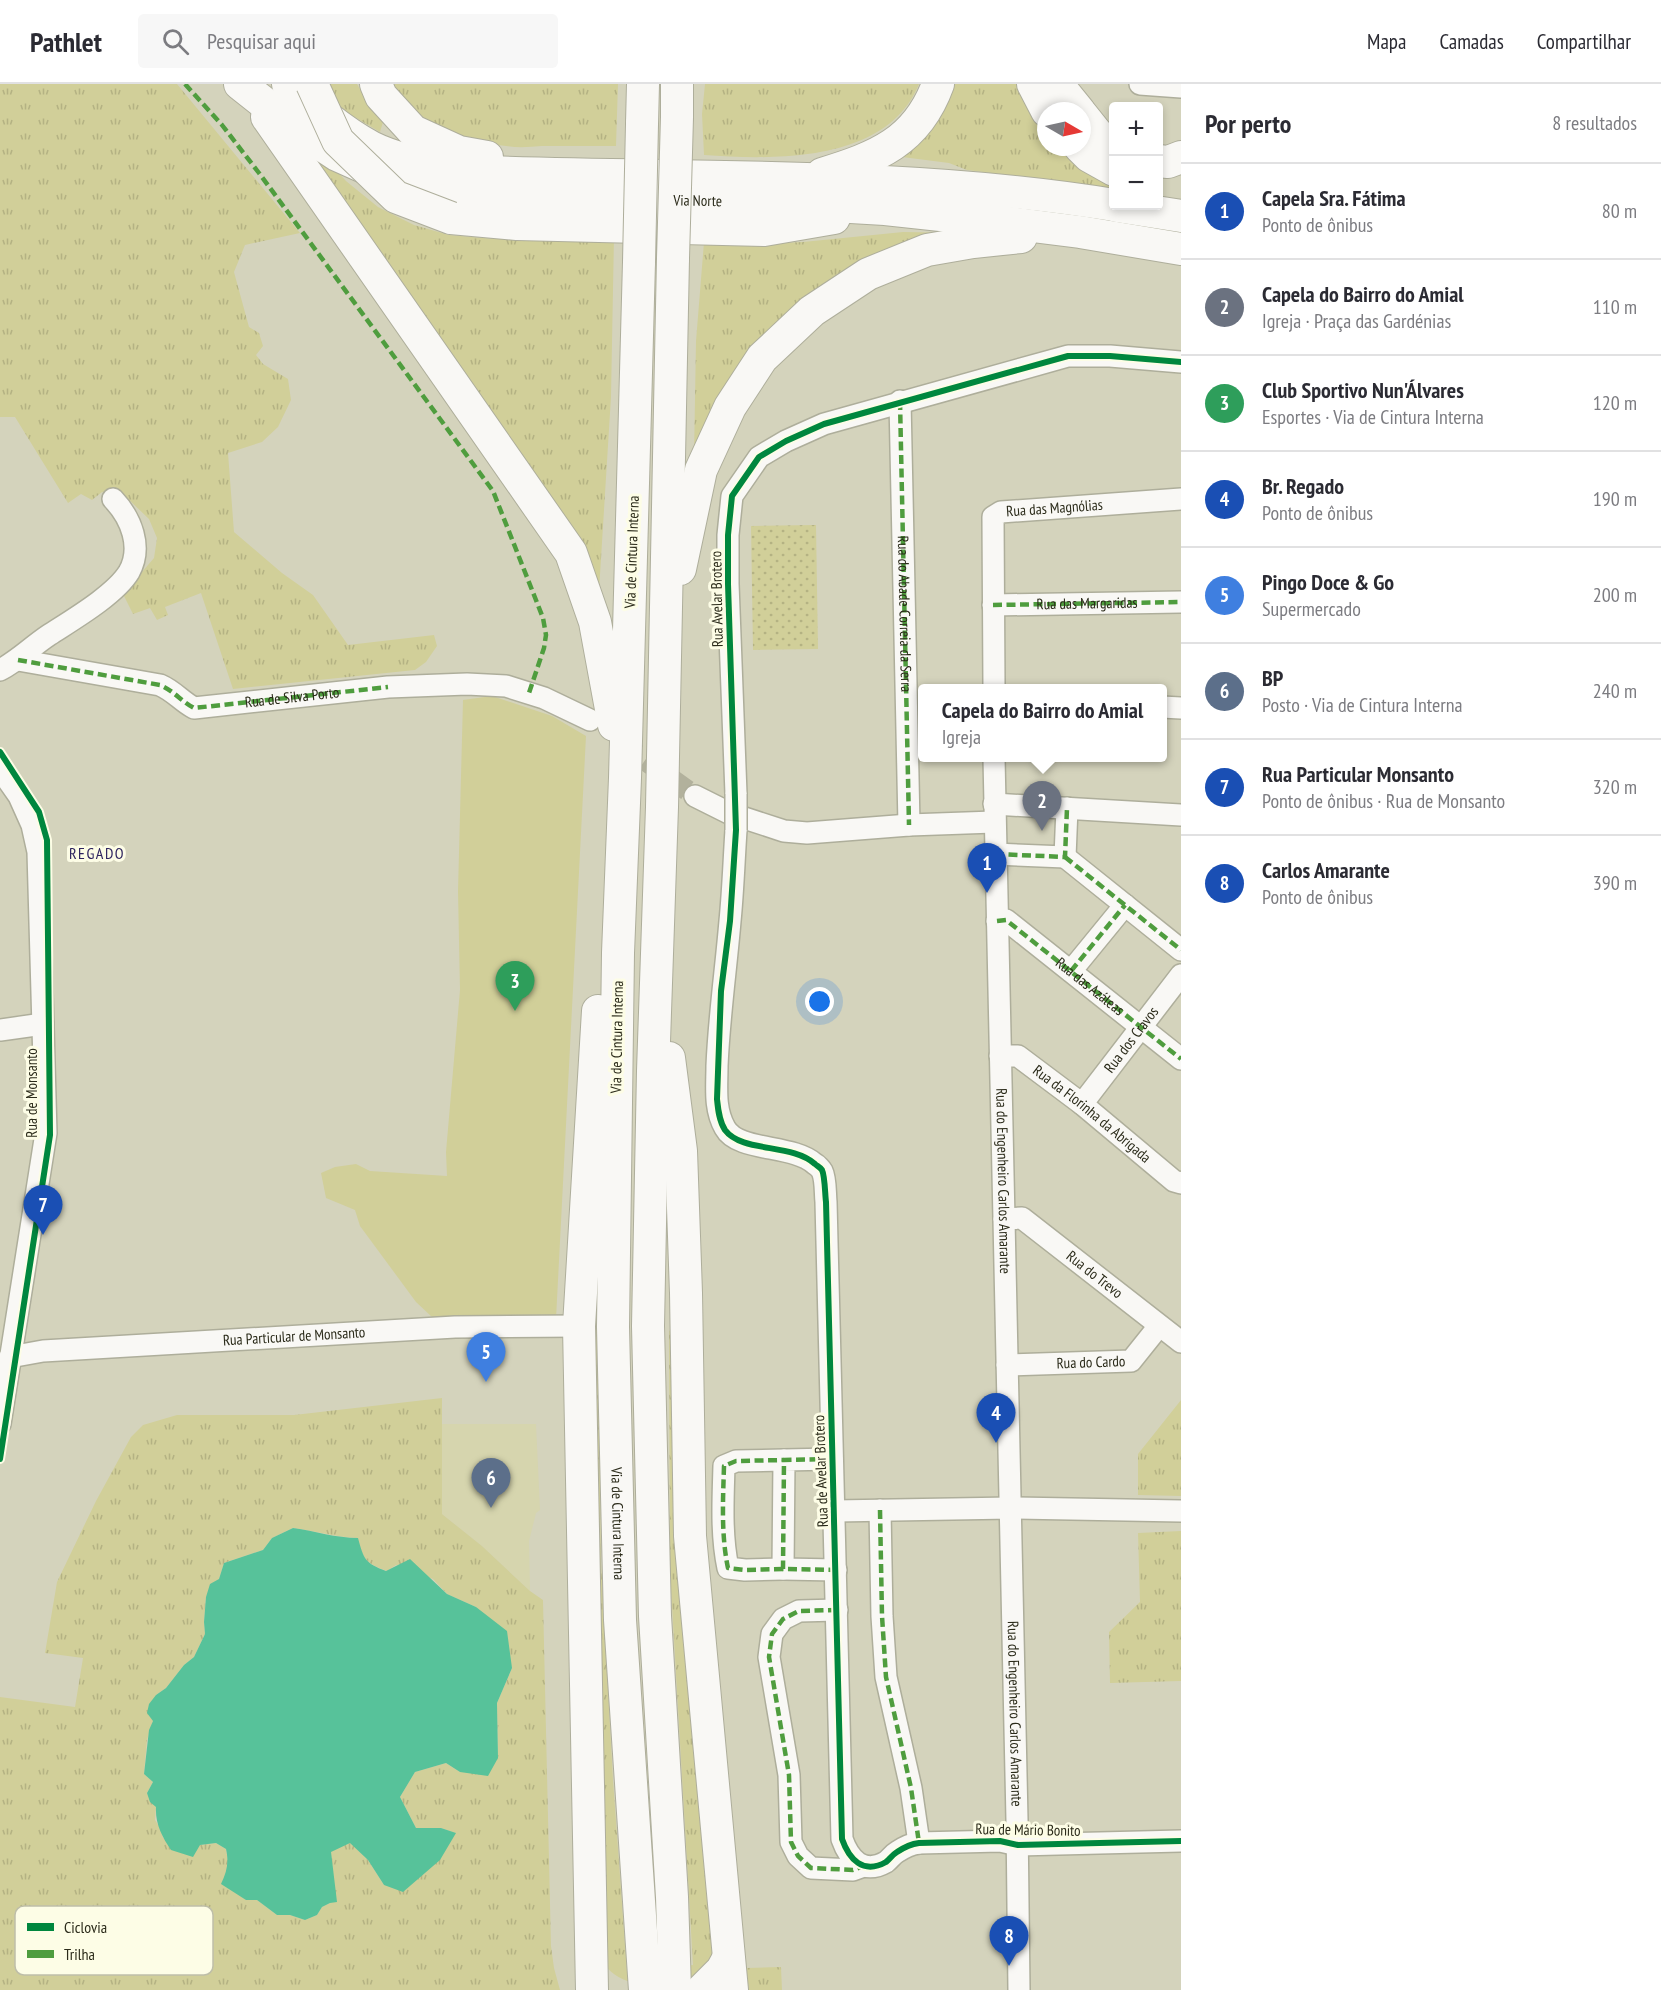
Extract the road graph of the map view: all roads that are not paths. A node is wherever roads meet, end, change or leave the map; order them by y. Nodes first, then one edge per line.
1 (288, 84) edge
2 (312, 84) edge
3 (375, 84) edge
4 (677, 84) edge
5 (938, 84) edge
6 (1033, 84) edge
7 (1057, 84) edge
8 (1143, 84) edge
9 (1181, 87) edge
10 (245, 88) edge
11 (641, 98) edge
12 (1042, 102) edge
13 (1072, 102) edge
14 (1091, 126) edge
15 (1109, 142) edge
16 (1089, 156) edge
17 (1181, 157) edge
18 (1163, 162) edge
19 (1109, 168) edge
20 (533, 174) junction
21 (804, 180) junction
22 (1163, 196) edge
23 (1181, 202) edge
24 (1109, 204) edge
25 (885, 209) junction
26 (1145, 210) edge
27 (1181, 216) edge
28 (1080, 232) junction
29 (1181, 249) edge
30 (1181, 362) edge
31 (900, 401) junction
32 (113, 499) dead end
33 (1181, 499) edge
34 (1181, 602) edge
35 (993, 605) junction
36 (666, 622) junction
37 (9, 665) edge
38 (994, 684) edge
39 (590, 720) dead end
40 (994, 762) edge
41 (0, 769) edge
42 (625, 778) junction
43 (695, 796) tunnel mouth
44 (1067, 808) junction
45 (994, 813) junction
46 (1181, 815) edge
47 (909, 825) junction
48 (995, 854) junction
49 (1065, 857) junction
50 (1125, 905) junction
51 (997, 921) junction
52 (1181, 950) edge
53 (618, 954) junction
54 (1071, 971) junction
55 (1181, 975) edge
56 (656, 977) junction
57 (43, 1024) junction
58 (1142, 1026) junction
59 (0, 1030) edge
60 (1000, 1056) junction
61 (1181, 1059) edge
62 (717, 1080) joint
63 (1082, 1104) junction
64 (1181, 1183) edge
65 (1004, 1219) junction
66 (579, 1326) junction
67 (1159, 1326) junction
68 (1181, 1342) edge
69 (5, 1355) edge
70 (1008, 1365) junction
71 (0, 1424) edge
72 (832, 1459) junction
73 (784, 1460) junction
74 (1011, 1508) junction
75 (880, 1510) junction
76 (835, 1511) junction
77 (1181, 1511) edge
78 (783, 1569) junction
79 (836, 1570) junction
80 (837, 1610) junction
81 (1181, 1841) edge
82 (915, 1844) junction
83 (1018, 1845) junction
84 (864, 1866) junction
85 (728, 1959) junction
86 (660, 1979) edge
87 (600, 1984) edge
88 (702, 1990) edge
89 (732, 1990) edge
90 (1019, 1990) edge

1 - 20 highway, Via Norte
2 - 25 highway, bridge
3 - 20 highway
4 - 36 highway, Via de Cintura Interna, bridge
5 - 21 highway
6 - 12 highway
7 - 13 highway
8 - 9 street
10 - 25 highway, Via Norte
10 - 42 highway
11 - 42 highway, Via de Cintura Interna, bridge
14 - 15 highway
16 - 19 highway
17 - 18 highway
20 - 21 highway, Via Norte
21 - 24 highway, Via Norte
22 - 23 highway
25 - 28 highway, Via Norte
26 - 27 highway, Via Norte
28 - 29 highway, Via Norte
28 - 36 highway
30 - 31 street, Rua Avelar Brotero
31 - 47 street, Rua do Abade Correia da Serra
31 - 62 street, Rua Avelar Brotero, bridge
32 - 37 street
33 - 35 street, Rua das Magnólias
34 - 35 street, Rua das Margaridas
35 - 38 street, Rua das Magnólias
36 - 56 highway, Via de Cintura Interna
37 - 39 street, Rua de Silva Porto
40 - 45 street
41 - 57 street, Rua de Monsanto
42 - 53 highway, Via de Cintura Interna
43 - 47 street
44 - 45 street
44 - 46 street
44 - 49 street
45 - 47 street
45 - 48 street, Rua do Engenheiro Carlos Amarante
48 - 49 street
48 - 51 street, Rua do Engenheiro Carlos Amarante
49 - 50 street
50 - 52 street
50 - 54 street
51 - 54 street, Rua das Azáleas
51 - 60 street, Rua do Engenheiro Carlos Amarante
53 - 66 highway
53 - 86 highway, Via de Cintura Interna
54 - 58 street, Rua das Azáleas
55 - 58 street, Rua dos Cravos
56 - 85 highway
56 - 86 highway, Via de Cintura Interna
57 - 59 street
57 - 69 street, Rua de Monsanto
58 - 61 street, Rua das Azáleas
58 - 63 street, Rua dos Cravos
60 - 63 street, Rua da Florinha da Abrigada
60 - 65 street, Rua do Engenheiro Carlos Amarante
62 - 72 street, Rua de Avelar Brotero
63 - 64 street, Rua da Florinha da Abrigada
65 - 67 street, Rua do Trevo
65 - 70 street, Rua do Engenheiro Carlos Amarante
66 - 69 street, Rua Particular de Monsanto
66 - 87 highway
67 - 68 street, Rua do Trevo
67 - 70 street, Rua do Cardo
69 - 71 street, Rua de Monsanto
70 - 74 street, Rua do Engenheiro Carlos Amarante
72 - 73 street, Rua de Avelar Brotero
72 - 76 street, Rua de Avelar Brotero
73 - 78 street
73 - 78 street, Rua de Avelar Brotero
74 - 75 street
74 - 77 street
74 - 83 street, Rua do Engenheiro Carlos Amarante
75 - 76 street
75 - 82 street
76 - 79 street, Rua de Avelar Brotero
78 - 79 street
79 - 80 street, Rua de Avelar Brotero
80 - 84 street, Rua de Avelar Brotero
80 - 84 street
81 - 83 street, Rua de Mário Bonito
82 - 83 street, Rua de Mário Bonito
82 - 84 street
83 - 90 street, Rua do Engenheiro Carlos Amarante
85 - 88 highway
85 - 89 highway

